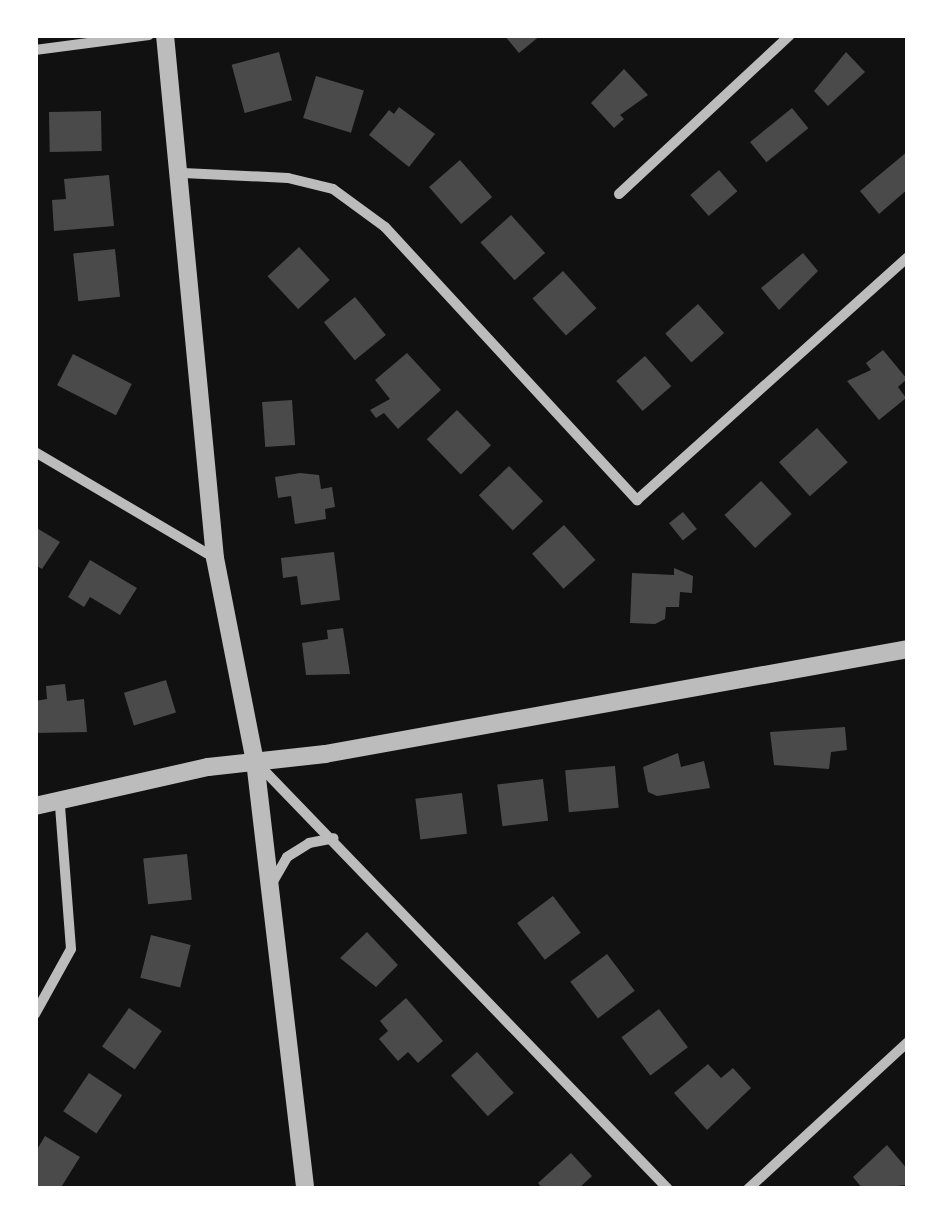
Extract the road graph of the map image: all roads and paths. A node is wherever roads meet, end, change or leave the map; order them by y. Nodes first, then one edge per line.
1 (150, 35) edge
2 (165, 35) edge
3 (790, 35) edge
4 (35, 50) edge
5 (182, 173) junction
6 (619, 194) dead end
7 (908, 257) edge
8 (35, 452) edge
9 (216, 558) junction
10 (908, 649) edge
11 (255, 761) junction
12 (60, 805) junction
13 (35, 806) edge
14 (334, 838) junction
15 (270, 886) junction
16 (35, 1014) edge
17 (908, 1042) edge
18 (305, 1189) edge
19 (668, 1189) edge
20 (748, 1189) edge

1 - 4 street
2 - 5 street
3 - 6 street
5 - 7 street
5 - 9 street
8 - 9 street
9 - 11 street
10 - 11 street
11 - 12 street
11 - 14 street
11 - 15 street
12 - 13 street
12 - 16 street
14 - 15 street
14 - 19 street
15 - 18 street
17 - 20 street

